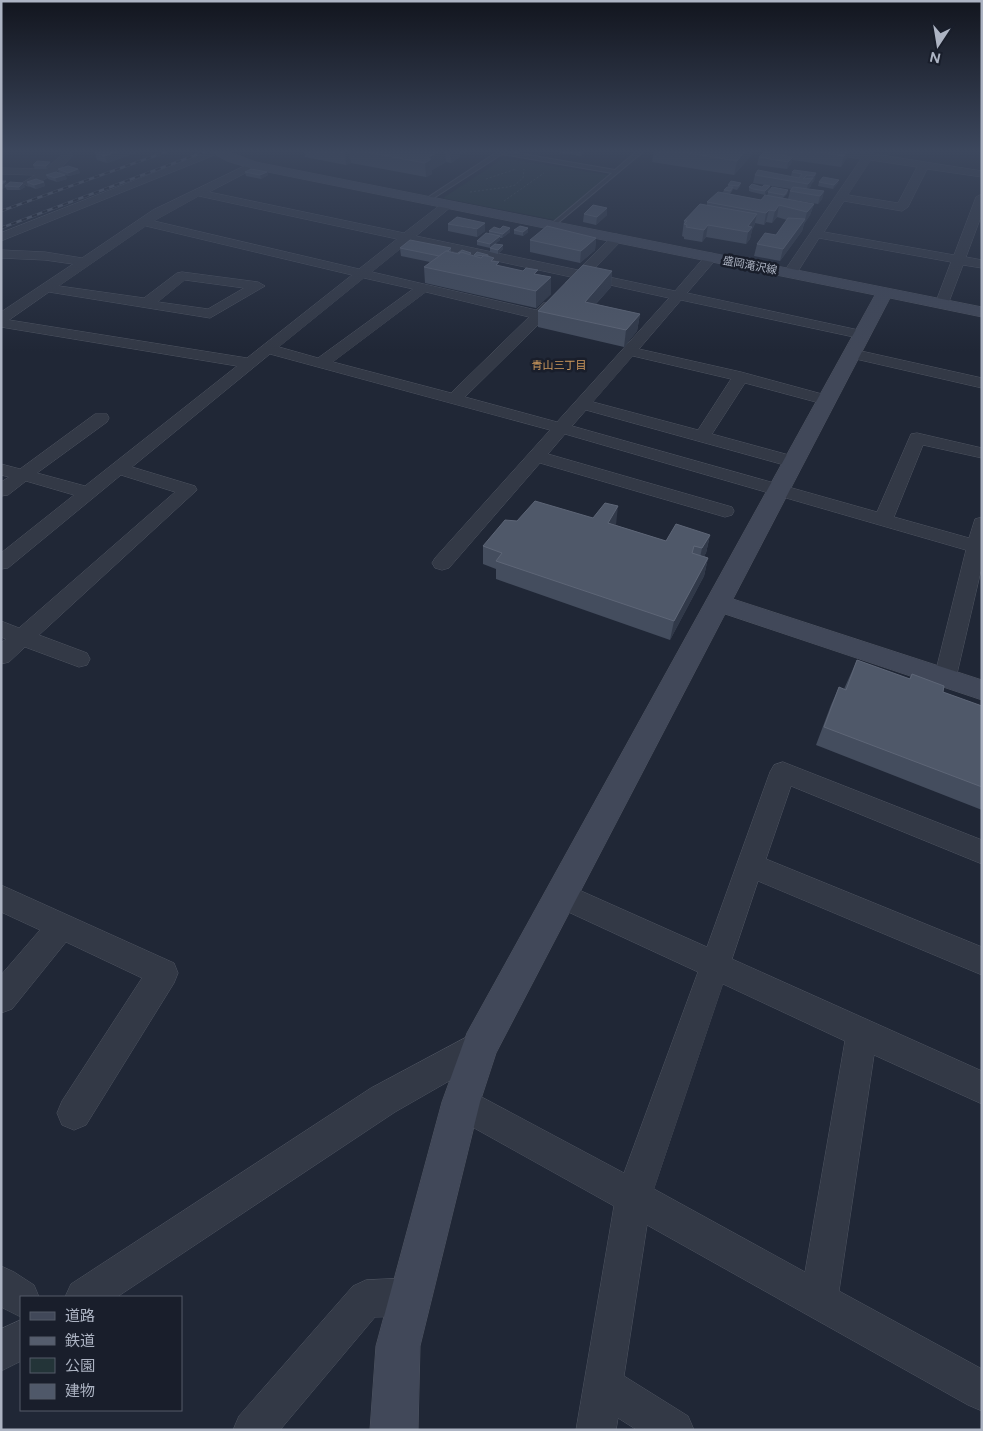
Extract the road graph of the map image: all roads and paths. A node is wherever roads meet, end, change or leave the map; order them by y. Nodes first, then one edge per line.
1 (51, 217) edge
2 (152, 217) edge
3 (308, 217) edge
4 (432, 217) edge
5 (512, 217) edge
6 (563, 217) edge
7 (828, 217) edge
8 (974, 217) edge
9 (144, 222) junction
10 (553, 225) junction
11 (816, 234) junction
12 (1, 237) edge
13 (405, 238) junction
14 (617, 238) junction
15 (1, 254) edge
16 (712, 258) junction
17 (958, 260) junction
18 (84, 262) junction
19 (982, 264) edge
20 (363, 272) junction
21 (790, 273) junction
22 (581, 274) junction
23 (424, 287) junction
24 (47, 288) junction
25 (885, 292) junction
26 (679, 295) junction
27 (147, 303) junction
28 (942, 304) junction
29 (982, 312) edge
30 (540, 315) junction
31 (1, 319) edge
32 (1, 323) edge
33 (857, 344) junction
34 (268, 349) junction
35 (629, 351) junction
36 (250, 363) junction
37 (321, 363) junction
38 (741, 378) junction
39 (982, 383) edge
40 (454, 399) junction
41 (828, 400) junction
42 (582, 404) junction
43 (102, 418) dead end
44 (561, 428) junction
45 (702, 437) junction
46 (982, 453) edge
47 (536, 456) junction
48 (794, 462) junction
49 (1, 469) edge
50 (119, 469) junction
51 (22, 476) junction
52 (779, 490) junction
53 (1, 491) edge
54 (88, 494) junction
55 (725, 511) dead end
56 (883, 520) junction
57 (982, 523) edge
58 (979, 547) edge
59 (442, 563) dead end
60 (1, 564) edge
61 (718, 603) junction
62 (1, 629) edge
63 (22, 637) junction
64 (1, 656) edge
65 (79, 659) dead end
66 (945, 678) junction
67 (982, 690) edge
68 (982, 852) edge
69 (750, 865) junction
70 (561, 895) junction
71 (1, 898) edge
72 (61, 927) junction
73 (982, 961) edge
74 (715, 966) junction
75 (1, 998) edge
76 (862, 1033) junction
77 (480, 1046) junction
78 (982, 1088) edge
79 (461, 1102) junction
80 (74, 1113) dead end
81 (633, 1198) junction
82 (1, 1285) edge
83 (86, 1296) edge
84 (20, 1297) edge
85 (410, 1297) junction
86 (819, 1300) junction
87 (20, 1340) edge
88 (1, 1352) edge
89 (604, 1386) junction
90 (982, 1391) edge
91 (253, 1430) edge
92 (394, 1430) edge
93 (596, 1430) edge
94 (674, 1430) edge

1 - 12 street
2 - 9 street
3 - 13 street
4 - 13 street
5 - 10 street, 盛岡滝沢線
6 - 10 lane
7 - 11 street
8 - 17 street
9 - 18 street
9 - 20 street
10 - 14 street, 盛岡滝沢線
11 - 17 street
11 - 21 street
13 - 20 street
13 - 22 street
14 - 16 street, 盛岡滝沢線
14 - 22 street
15 - 18 street
16 - 21 street, 盛岡滝沢線
16 - 26 street
17 - 19 street
17 - 28 street
18 - 24 street
20 - 23 street
20 - 34 street
21 - 25 street, 盛岡滝沢線
22 - 26 street
22 - 30 street
23 - 30 street
23 - 37 street
24 - 27 street
24 - 31 street
25 - 28 street, 盛岡滝沢線
25 - 33 street
26 - 33 street
26 - 35 street
27 - 27 street
28 - 29 street, 盛岡滝沢線
30 - 40 street
32 - 36 street
33 - 39 street
33 - 41 street
34 - 36 street
34 - 37 street
35 - 38 street
35 - 42 street
36 - 50 street
37 - 40 street
38 - 41 street
38 - 45 street
40 - 44 street
41 - 48 street
42 - 44 street
42 - 45 street
43 - 51 street
44 - 47 street
44 - 52 street
45 - 48 street
46 - 56 street
47 - 55 street
47 - 59 street
48 - 52 street
49 - 51 street
50 - 54 street
50 - 63 street
51 - 53 street
51 - 54 street
52 - 56 street
52 - 61 street
54 - 60 street
56 - 58 street
57 - 58 street
58 - 66 street
61 - 66 street
61 - 70 street
62 - 63 street
63 - 64 street
63 - 65 street
66 - 67 street
68 - 69 street
69 - 73 street
69 - 74 street
70 - 74 street
70 - 77 street
71 - 72 street
72 - 75 street
72 - 80 street
74 - 76 street
74 - 81 street
76 - 78 street
76 - 86 street
77 - 79 street
77 - 83 street
79 - 81 street
79 - 85 street
81 - 86 street
81 - 89 street
82 - 84 street
85 - 91 street
85 - 92 street
86 - 90 street
87 - 88 street
89 - 93 street
89 - 94 street

